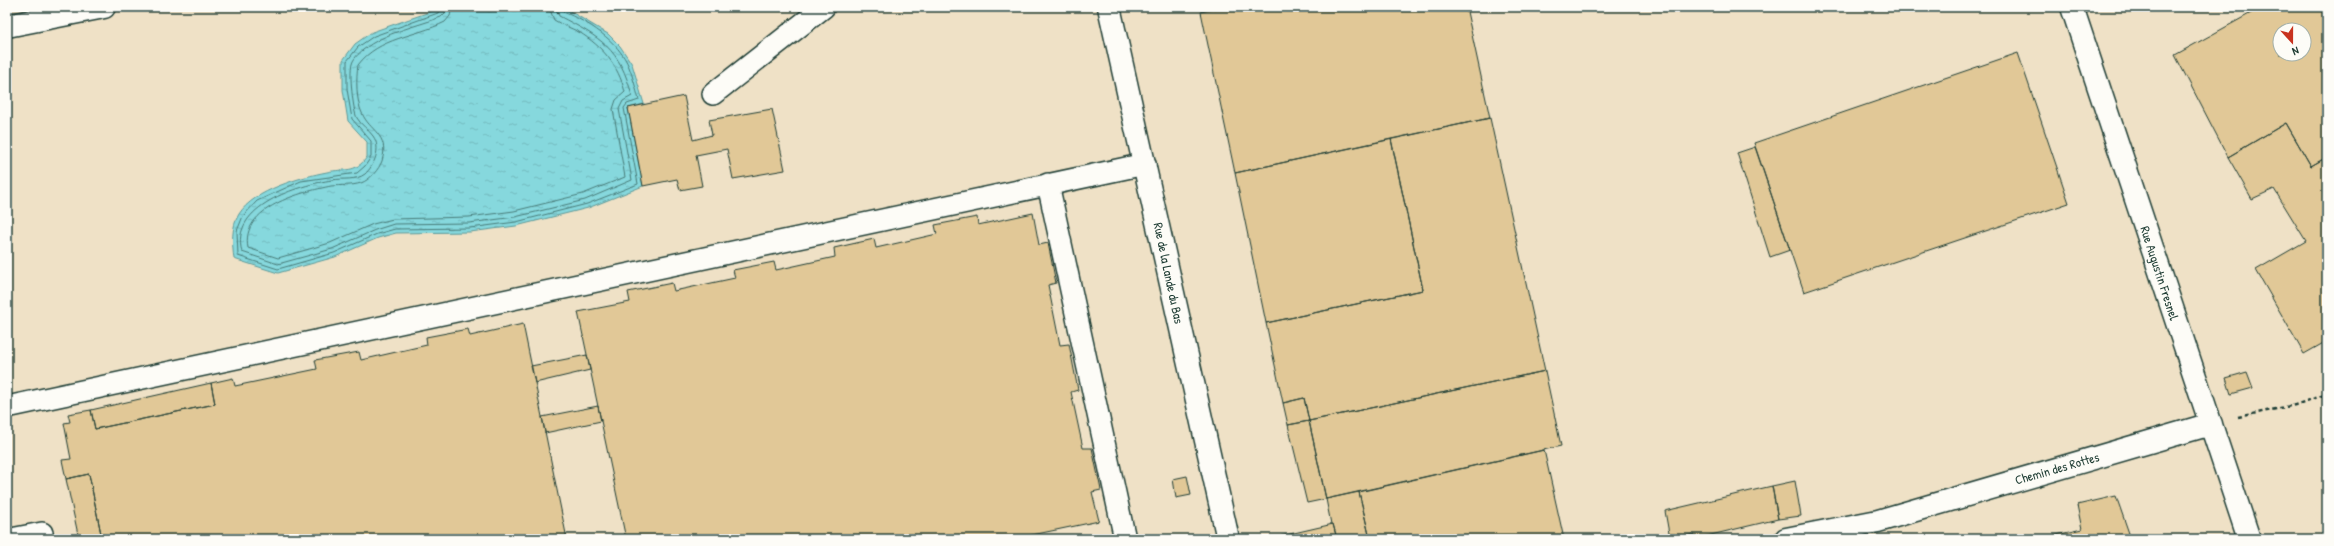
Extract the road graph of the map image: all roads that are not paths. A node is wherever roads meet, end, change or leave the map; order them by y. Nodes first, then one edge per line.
1 (104, 7) edge
2 (824, 7) edge
3 (1109, 7) edge
4 (2072, 7) edge
5 (7, 26) edge
6 (713, 94) dead end
7 (1145, 164) junction
8 (1048, 184) junction
9 (7, 407) edge
10 (2210, 424) junction
11 (42, 532) dead end
12 (11, 539) edge
13 (1125, 539) edge
14 (1228, 539) edge
15 (1786, 539) edge
16 (2249, 539) edge

1 - 5 street
2 - 6 lane
3 - 7 street, Rue de la Lande du Bas
4 - 10 street, Rue Augustin Fresnel
7 - 8 lane
7 - 14 street, Rue de la Lande du Bas
8 - 9 lane
8 - 13 lane
10 - 15 street, Chemin des Rottes
10 - 16 street, Rue Augustin Fresnel
11 - 12 lane

